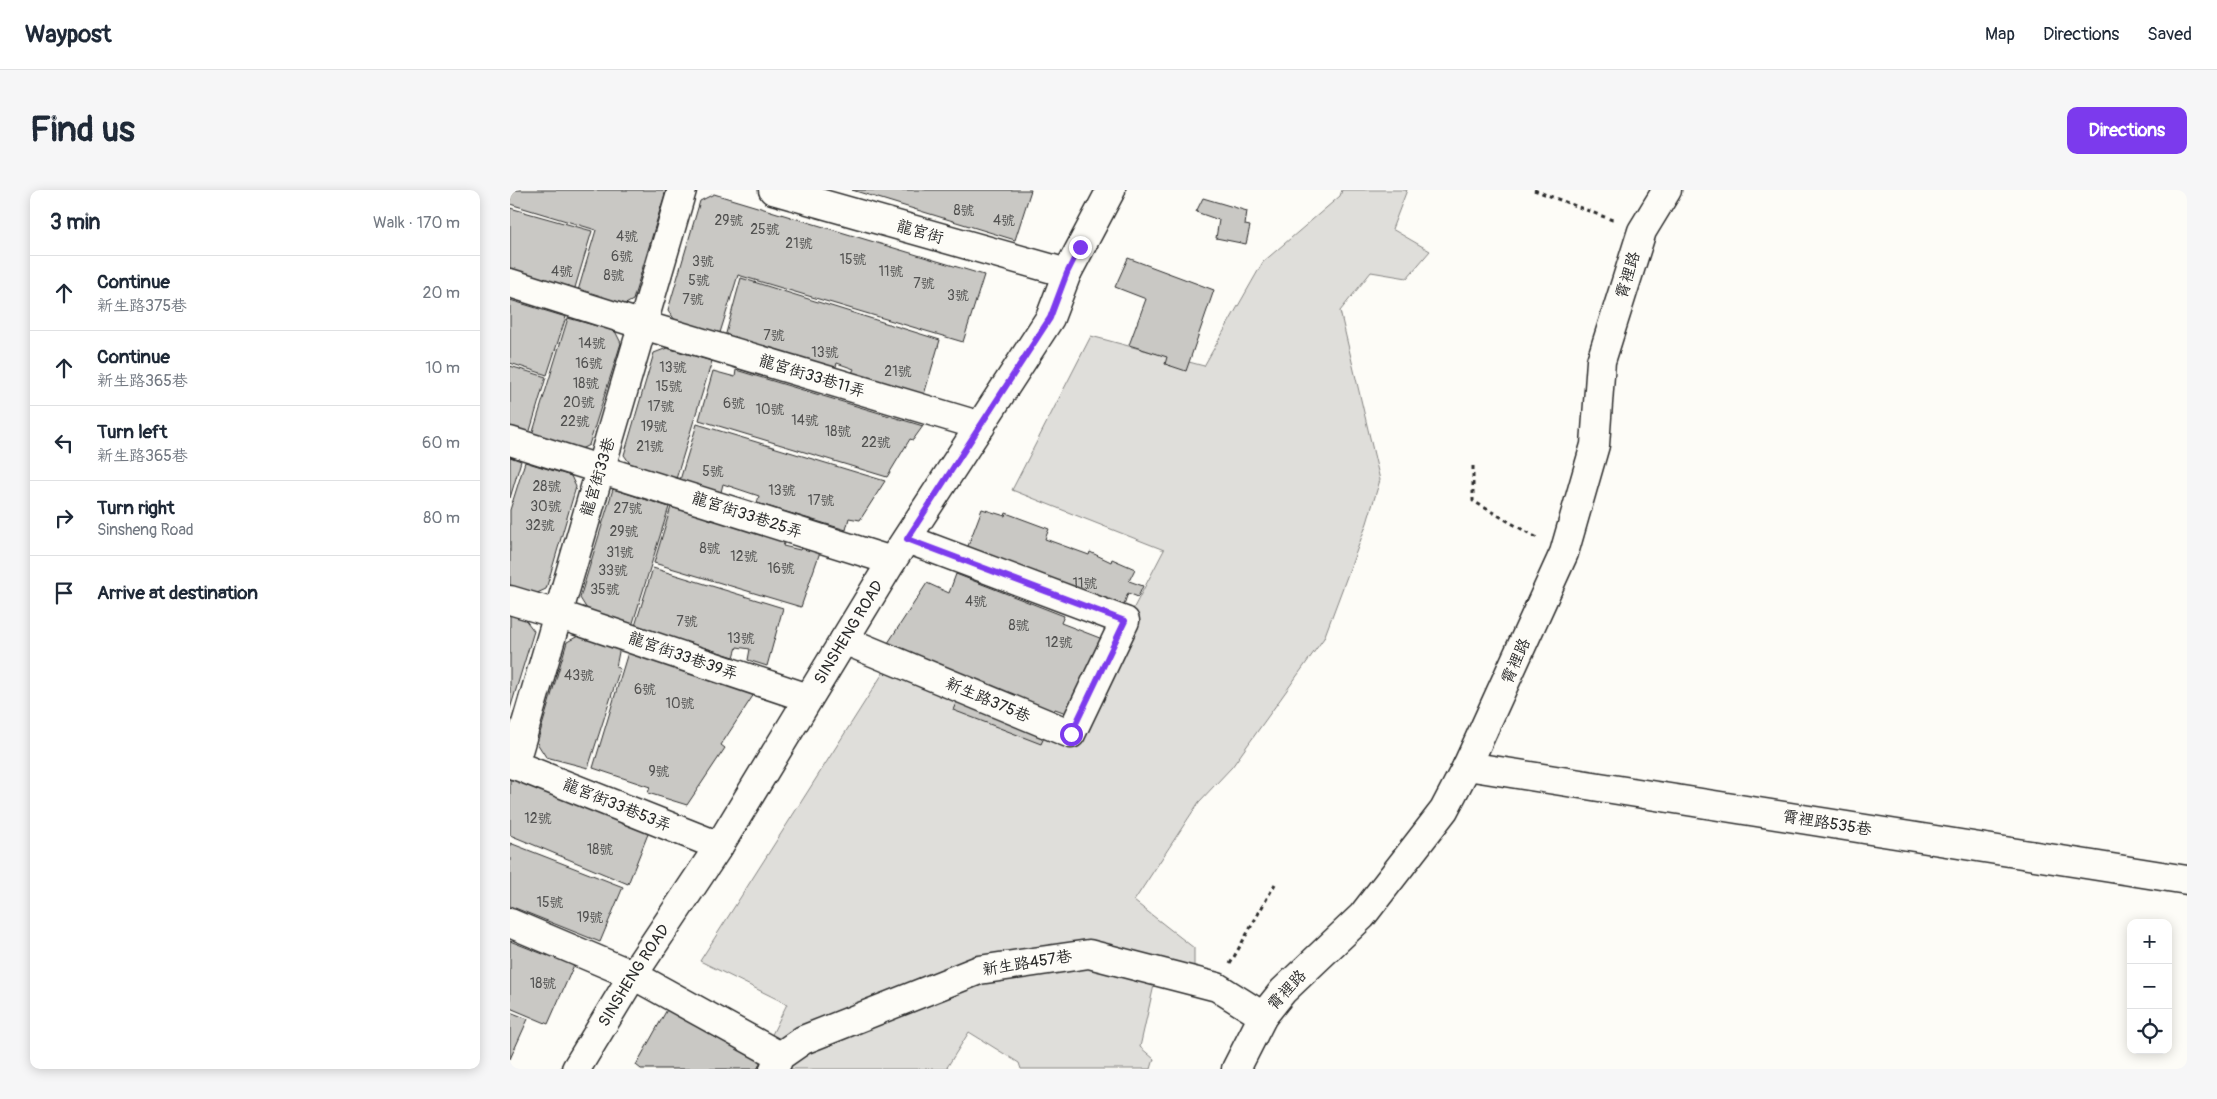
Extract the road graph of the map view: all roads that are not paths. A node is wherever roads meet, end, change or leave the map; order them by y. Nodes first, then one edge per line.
1 (682, 190) edge
2 (774, 190) edge
3 (1111, 190) edge
4 (1667, 190) edge
5 (1067, 273) junction
6 (510, 282) edge
7 (643, 325) junction
8 (981, 426) junction
9 (510, 441) edge
10 (601, 469) junction
11 (907, 539) junction
12 (892, 561) junction
13 (510, 600) edge
14 (557, 614) junction
15 (844, 640) junction
16 (808, 698) junction
17 (512, 764) edge
18 (1468, 766) junction
19 (719, 846) junction
20 (2187, 880) edge
21 (510, 923) edge
22 (633, 975) junction
23 (1264, 1016) junction
24 (777, 1063) edge
25 (576, 1069) edge
26 (1236, 1069) edge

1 - 7 street, 龍宮街33巷
2 - 5 street, 龍宮街
3 - 5 street, SINSHENG ROAD
4 - 18 street, 霄裡路
5 - 8 street, SINSHENG ROAD
6 - 7 street, 龍宮街33巷11弄
7 - 8 street, 龍宮街33巷11弄
7 - 10 street, 龍宮街33巷
8 - 11 street, SINSHENG ROAD
9 - 10 street, 龍宮街33巷25弄
10 - 12 street, 龍宮街33巷25弄
10 - 14 street, 龍宮街33巷
11 - 12 street, SINSHENG ROAD
11 - 15 street, 新生路375巷
12 - 15 street, SINSHENG ROAD
13 - 14 street, 龍宮街33巷39弄
14 - 16 street, 龍宮街33巷39弄
14 - 17 street, 龍宮街33巷
15 - 16 street, SINSHENG ROAD
16 - 19 street, SINSHENG ROAD
17 - 19 street, 龍宮街33巷53弄
18 - 20 street, 霄裡路535巷
18 - 23 street, 霄裡路
19 - 22 street, SINSHENG ROAD
21 - 22 street
22 - 24 street
22 - 25 street, SINSHENG ROAD
23 - 24 street, 新生路457巷
23 - 26 street, 霄裡路

